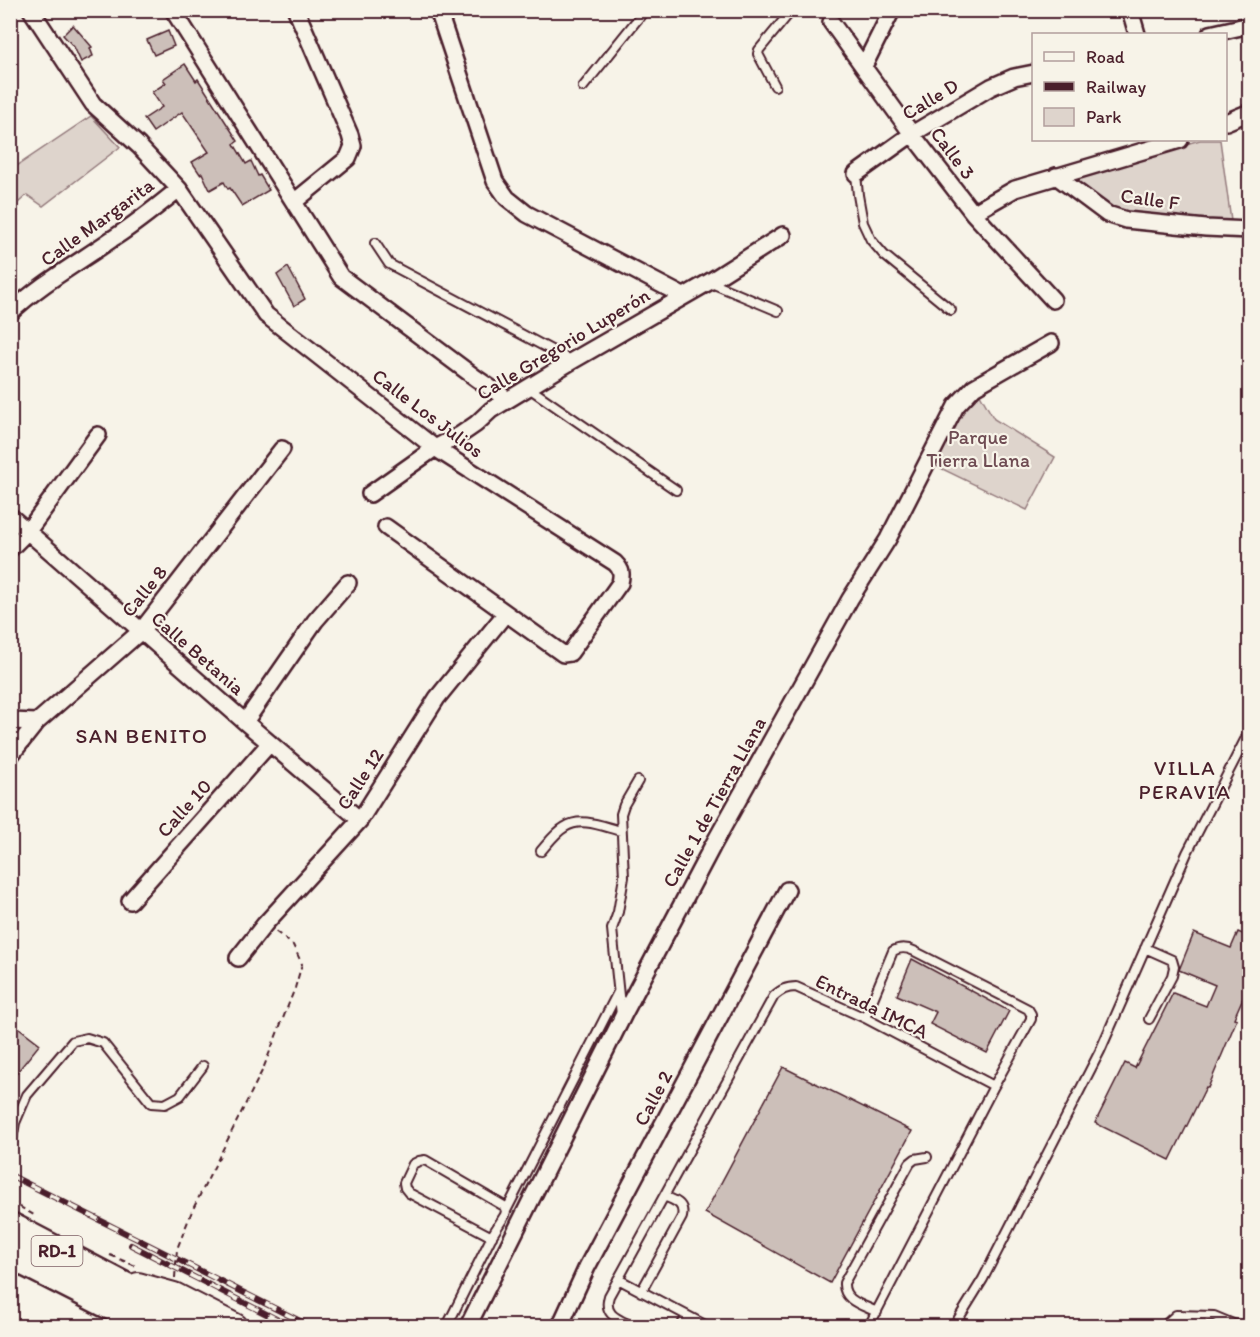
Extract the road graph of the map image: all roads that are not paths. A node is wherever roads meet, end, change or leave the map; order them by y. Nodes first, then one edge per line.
1 (31, 10) edge
2 (173, 10) edge
3 (296, 10) edge
4 (438, 10) edge
5 (645, 10) edge
6 (792, 10) edge
7 (892, 10) edge
8 (1131, 10) edge
9 (831, 22) dead end
10 (1250, 25) edge
11 (1137, 33) edge
12 (1214, 33) edge
13 (864, 66) junction
14 (1032, 74) edge
15 (775, 86) dead end
16 (583, 87) dead end
17 (1250, 112) edge
18 (1227, 122) edge
19 (912, 134) junction
20 (1170, 141) edge
21 (856, 174) joint
22 (1056, 176) junction
23 (179, 189) junction
24 (294, 202) junction
25 (973, 213) junction
26 (1250, 230) edge
27 (783, 236) dead end
28 (375, 243) dead end
29 (709, 282) junction
30 (683, 296) junction
31 (1053, 300) dead end
32 (951, 310) dead end
33 (778, 311) dead end
34 (10, 313) edge
35 (1051, 343) dead end
36 (572, 361) junction
37 (529, 388) junction
38 (508, 400) junction
39 (98, 435) dead end
40 (435, 448) junction
41 (282, 450) dead end
42 (676, 490) dead end
43 (370, 494) dead end
44 (10, 516) edge
45 (386, 527) dead end
46 (28, 531) junction
47 (10, 549) edge
48 (348, 583) dead end
49 (506, 613) junction
50 (141, 631) junction
51 (10, 721) edge
52 (37, 722) junction
53 (245, 722) junction
54 (1250, 730) edge
55 (270, 743) junction
56 (10, 756) edge
57 (638, 781) dead end
58 (360, 820) junction
59 (621, 831) junction
60 (541, 851) dead end
61 (787, 890) dead end
62 (130, 901) dead end
63 (1145, 948) junction
64 (238, 958) dead end
65 (618, 992) junction
66 (865, 1018) junction
67 (622, 1019) junction
68 (1149, 1019) dead end
69 (203, 1066) dead end
70 (994, 1086) junction
71 (10, 1151) edge
72 (927, 1157) dead end
73 (664, 1196) junction
74 (506, 1211) junction
75 (10, 1227) edge
76 (492, 1237) junction
77 (10, 1254) edge
78 (101, 1275) junction
79 (618, 1279) junction
80 (641, 1292) junction
81 (877, 1312) junction
82 (687, 1316) junction
83 (133, 1326) edge
84 (152, 1326) edge
85 (199, 1326) edge
86 (234, 1326) edge
87 (447, 1326) edge
88 (468, 1326) edge
89 (560, 1326) edge
90 (632, 1326) edge
91 (681, 1326) edge
92 (707, 1326) edge
93 (841, 1326) edge
94 (856, 1326) edge
95 (869, 1326) edge
96 (954, 1326) edge
97 (1164, 1326) edge
98 (1238, 1326) edge

1 - 23 street, Calle Los Julios
2 - 24 street
3 - 24 street
4 - 30 street
5 - 16 lane
6 - 15 lane
7 - 13 street
8 - 11 street
9 - 13 street, Calle 3
10 - 12 street
13 - 19 street, Calle 3
14 - 19 street, Calle D
17 - 18 street
19 - 21 street, Calle D
19 - 25 street, Calle 3
20 - 22 street
21 - 32 lane
22 - 25 street
22 - 26 street, Calle F
23 - 34 street, Calle Margarita
23 - 40 street, Calle Los Julios
24 - 38 street
25 - 31 street, Calle 3
27 - 29 street, Calle Gregorio Luperón
28 - 36 lane
29 - 30 street, Calle Gregorio Luperón
29 - 33 lane
30 - 36 street, Calle Gregorio Luperón
35 - 67 street, Calle 1 de Tierra Llana
36 - 37 street, Calle Gregorio Luperón
37 - 38 street, Calle Gregorio Luperón
37 - 42 lane
38 - 40 street, Calle Gregorio Luperón
39 - 46 street
40 - 43 street, Calle Gregorio Luperón
40 - 49 street, Calle Los Julios
41 - 50 street, Calle 8
44 - 46 street, Calle Betania
45 - 49 street, Calle Los Julios
46 - 47 street
46 - 50 street, Calle Betania
48 - 53 street
49 - 58 street, Calle 12
50 - 52 street, Calle 8
50 - 53 street, Calle Betania
51 - 52 street
52 - 56 street, Calle 8
53 - 55 street, Calle Betania
54 - 63 lane
55 - 58 street, Calle Betania
55 - 62 street, Calle 10
57 - 59 lane
58 - 64 street, Calle 12
59 - 60 lane
59 - 65 lane
61 - 89 street, Calle 2
63 - 68 lane
63 - 96 lane
65 - 67 lane
65 - 74 lane
66 - 70 lane, Entrada IMCA
66 - 70 lane
66 - 73 lane, Entrada IMCA
67 - 88 street, Calle 1 de Tierra Llana
69 - 71 lane
70 - 81 lane
72 - 81 lane
73 - 79 lane, Entrada IMCA
73 - 80 lane
74 - 76 lane
74 - 76 lane
75 - 78 highway, RD-1
76 - 87 lane
77 - 78 highway, RD-1
78 - 83 main road
78 - 84 highway, RD-1
78 - 85 highway, RD-1
78 - 86 main road
79 - 80 lane
79 - 90 lane, Entrada IMCA
80 - 82 lane
81 - 95 lane
82 - 91 lane
82 - 92 lane
93 - 94 lane
97 - 98 lane

